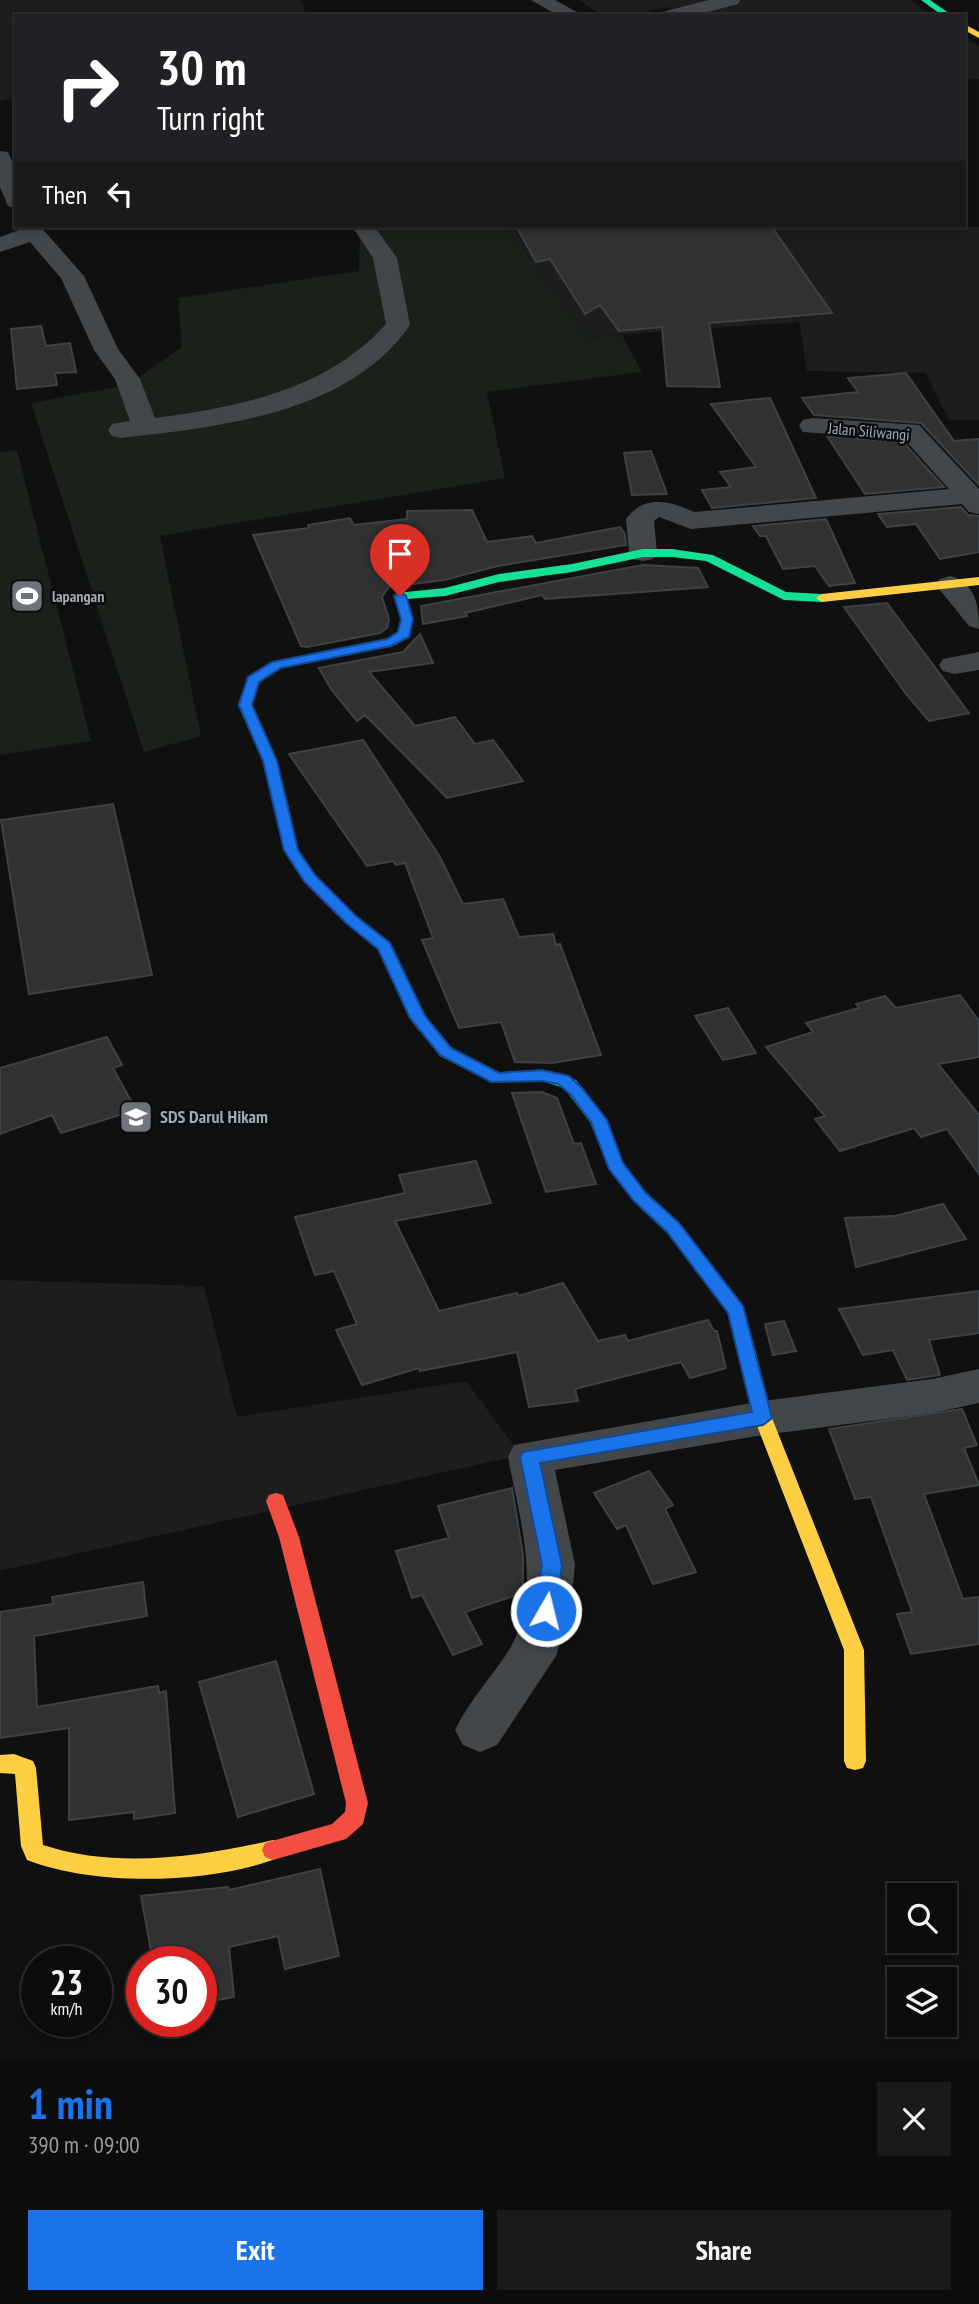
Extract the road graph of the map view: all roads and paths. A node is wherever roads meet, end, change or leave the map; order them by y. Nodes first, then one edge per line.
1 (540, 0) edge
2 (732, 0) edge
3 (925, 0) edge
4 (571, 14) edge
5 (676, 14) edge
6 (946, 14) edge
7 (0, 155) edge
8 (14, 195) edge
9 (364, 228) edge
10 (30, 229) edge
11 (0, 245) edge
12 (811, 426) dead end
13 (974, 500) edge
14 (643, 553) junction
15 (979, 581) edge
16 (950, 584) junction
17 (979, 620) edge
18 (979, 1385) edge
19 (763, 1418) junction
20 (276, 1501) dead end
21 (480, 1730) dead end
22 (855, 1761) dead end
23 (0, 1764) edge

1 - 4 street
2 - 5 street
3 - 6 street
7 - 8 street
9 - 10 street
10 - 11 street
12 - 13 street, Jalan Siliwangi
13 - 14 street
14 - 16 street
14 - 19 street
15 - 16 street
16 - 17 street
18 - 19 street
19 - 21 street
19 - 22 street
20 - 23 street

